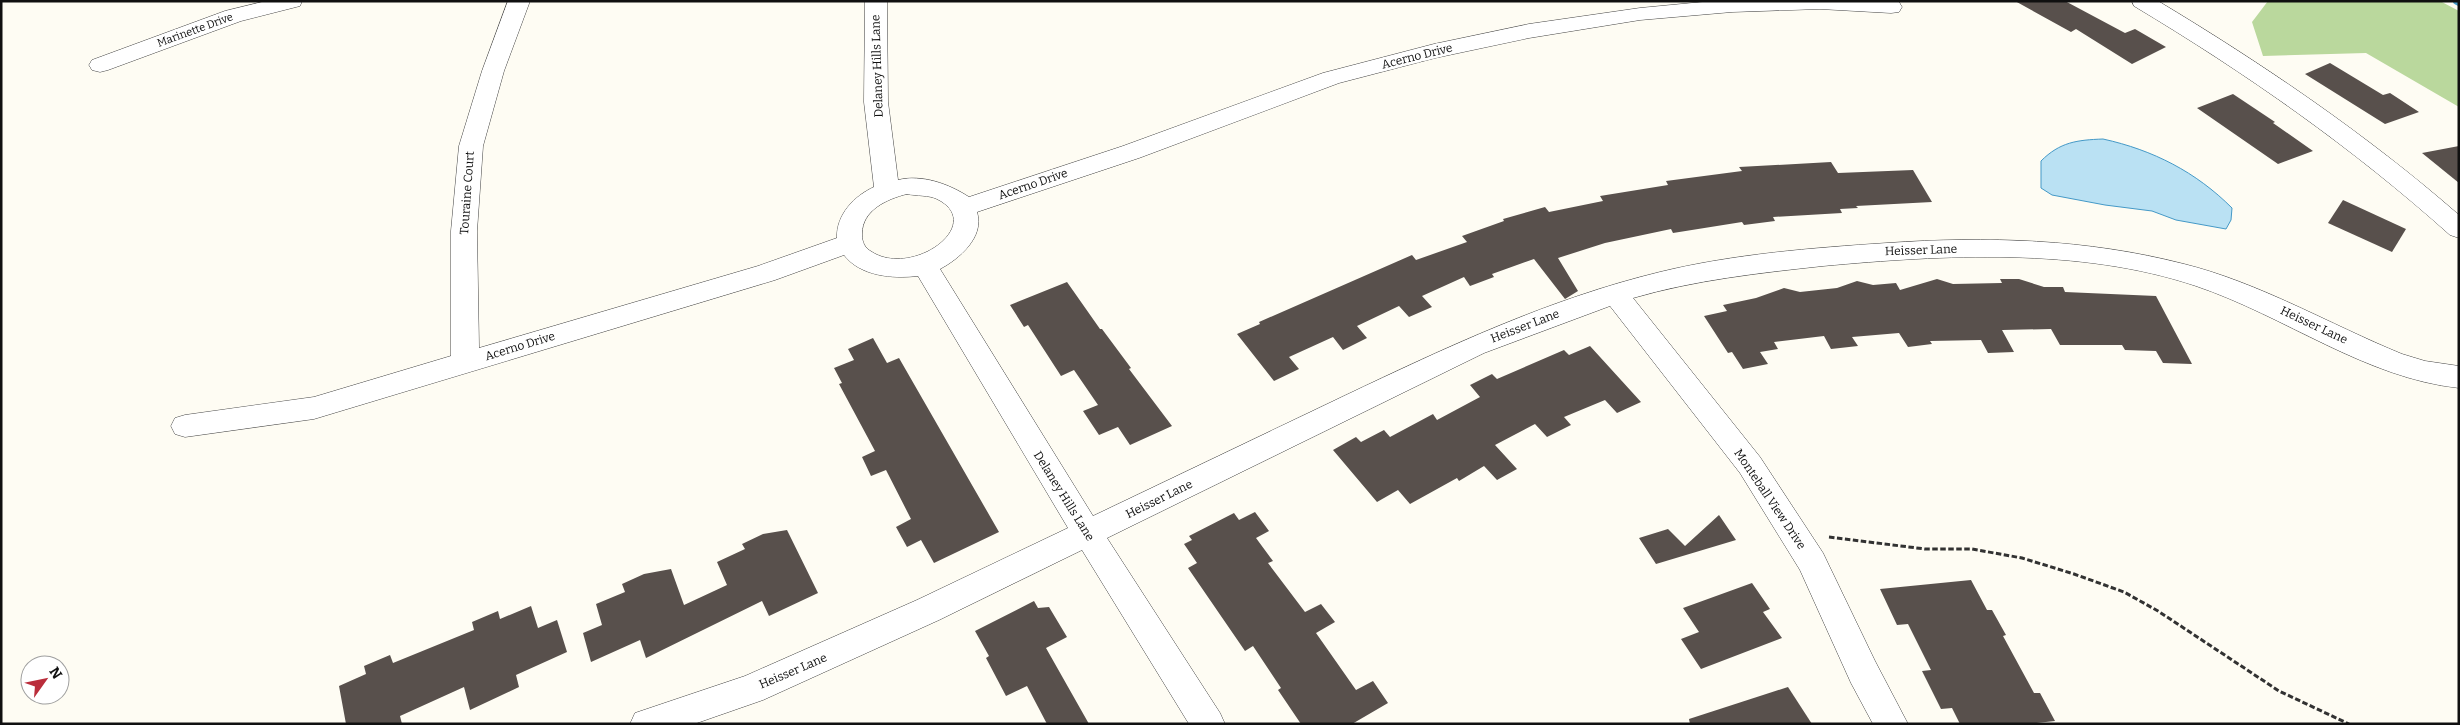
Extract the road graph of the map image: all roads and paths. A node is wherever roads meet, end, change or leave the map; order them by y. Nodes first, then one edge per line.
1 (292, 1) edge
2 (519, 1) edge
3 (876, 1) edge
4 (2142, 1) edge
5 (1890, 7) dead end
6 (1636, 8) edge
7 (100, 64) dead end
8 (887, 191) junction
9 (963, 208) junction
10 (2459, 229) edge
11 (850, 243) junction
12 (924, 265) junction
13 (1616, 295) junction
14 (465, 362) junction
15 (2459, 377) edge
16 (185, 426) dead end
17 (1088, 534) junction
18 (1829, 537) dead end
19 (647, 724) edge
20 (1208, 724) edge
21 (1891, 724) edge
22 (2349, 724) edge

1 - 7 street, Marinette Drive
2 - 14 street, Touraine Court
3 - 8 street, Delaney Hills Lane
4 - 10 street
5 - 6 street, Acerno Drive
6 - 9 street, Acerno Drive
8 - 9 street
8 - 11 street
9 - 12 street
11 - 12 street
11 - 14 street, Acerno Drive
12 - 17 street, Delaney Hills Lane
13 - 15 street, Heisser Lane
13 - 17 street, Heisser Lane
13 - 21 street, Monteball View Drive
14 - 16 street, Acerno Drive
17 - 19 street, Heisser Lane
17 - 20 street, Delaney Hills Lane
18 - 22 path

